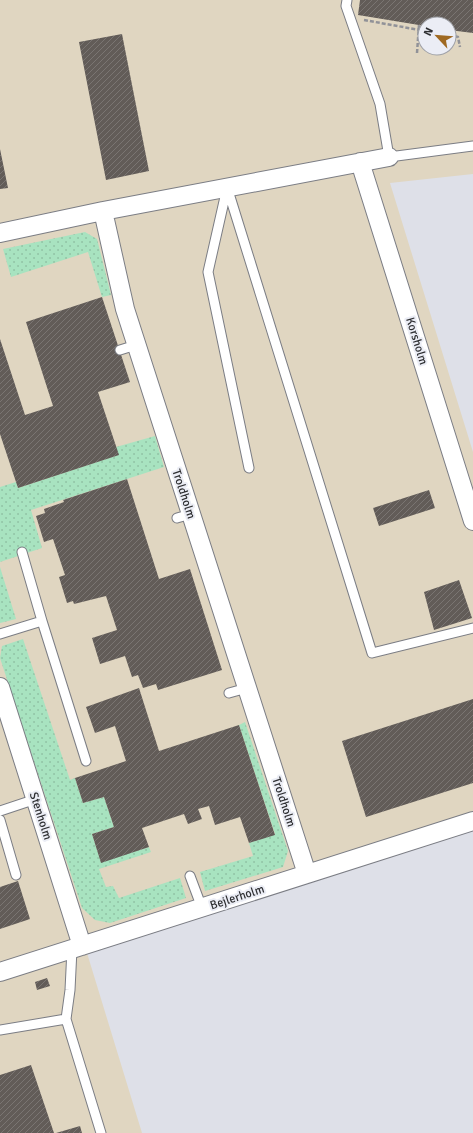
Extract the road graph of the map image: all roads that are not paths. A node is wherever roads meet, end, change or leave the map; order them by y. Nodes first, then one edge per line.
1 (347, 0) edge
2 (473, 146) edge
3 (389, 157) junction
4 (360, 162) junction
5 (227, 187) junction
6 (103, 211) junction
7 (0, 233) edge
8 (249, 468) dead end
9 (473, 520) edge
10 (22, 552) dead end
11 (42, 621) junction
12 (473, 628) edge
13 (0, 634) edge
14 (0, 687) edge
15 (247, 688) junction
16 (229, 693) dead end
17 (86, 761) dead end
18 (36, 799) junction
19 (0, 811) edge
20 (0, 820) edge
21 (473, 821) edge
22 (307, 874) junction
23 (16, 875) dead end
24 (190, 876) dead end
25 (202, 908) junction
26 (77, 948) junction
27 (0, 972) edge
28 (66, 1019) junction
29 (0, 1030) edge
30 (101, 1133) edge

1 - 3 lane
2 - 3 lane
3 - 4 street
4 - 5 street
4 - 9 street, Korsholm
5 - 6 street
5 - 8 lane
5 - 12 lane
6 - 7 street
6 - 15 street, Troldholm
10 - 11 lane
11 - 13 lane
11 - 17 lane
14 - 18 street, Stenholm
15 - 16 lane
15 - 22 street, Troldholm
18 - 19 lane
18 - 26 street, Stenholm
20 - 23 lane
21 - 22 street, Bejlerholm
22 - 25 street, Bejlerholm
24 - 25 lane
25 - 26 street, Bejlerholm
26 - 27 street, Bejlerholm
26 - 28 lane
28 - 29 lane
28 - 30 lane

